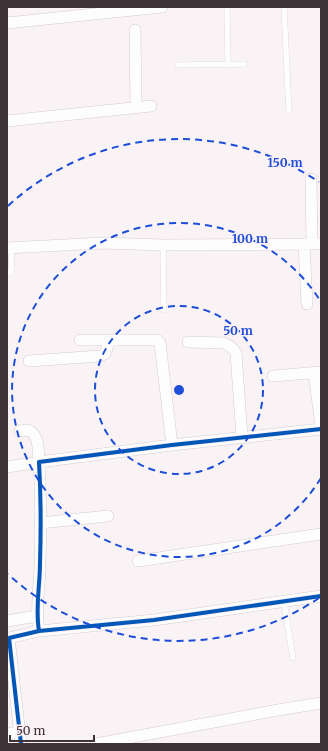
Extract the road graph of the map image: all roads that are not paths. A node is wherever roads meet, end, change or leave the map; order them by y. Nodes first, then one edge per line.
1 (162, 7) edge
2 (227, 7) edge
3 (284, 7) edge
4 (7, 23) edge
5 (134, 30) dead end
6 (245, 64) dead end
7 (178, 65) dead end
8 (228, 65) junction
9 (152, 106) dead end
10 (136, 107) junction
11 (289, 111) dead end
12 (7, 121) edge
13 (311, 179) dead end
14 (312, 244) edge
15 (163, 245) junction
16 (9, 248) edge
17 (7, 274) edge
18 (308, 304) dead end
19 (164, 310) dead end
20 (80, 340) dead end
21 (110, 340) junction
22 (188, 342) dead end
23 (29, 361) dead end
24 (318, 373) edge
25 (273, 376) dead end
26 (321, 428) edge
27 (20, 431) dead end
28 (242, 438) junction
29 (172, 445) junction
30 (39, 462) junction
31 (7, 467) edge
32 (108, 516) dead end
33 (40, 523) junction
34 (321, 534) edge
35 (138, 561) dead end
36 (321, 596) edge
37 (284, 602) junction
38 (37, 616) junction
39 (7, 621) edge
40 (39, 631) junction
41 (8, 639) edge
42 (293, 658) dead end
43 (321, 703) edge
44 (20, 732) junction
45 (7, 734) edge
46 (21, 744) edge
47 (96, 744) edge

1 - 4 street
2 - 8 lane
3 - 11 lane
5 - 10 street
6 - 8 lane
7 - 8 lane
9 - 10 street
10 - 12 street
13 - 14 street
14 - 15 street
14 - 18 street
15 - 16 street
15 - 19 lane
16 - 17 lane
20 - 21 street
21 - 23 street
21 - 29 street
22 - 28 street
24 - 25 street
24 - 26 street
26 - 28 street
27 - 30 street
28 - 29 street
29 - 30 street
30 - 31 street
30 - 33 street
32 - 33 street
33 - 38 street
34 - 35 street
36 - 37 street
37 - 40 street
37 - 42 lane
38 - 39 street
38 - 40 street
40 - 41 street
41 - 44 street
43 - 47 street
44 - 45 street
44 - 46 street

